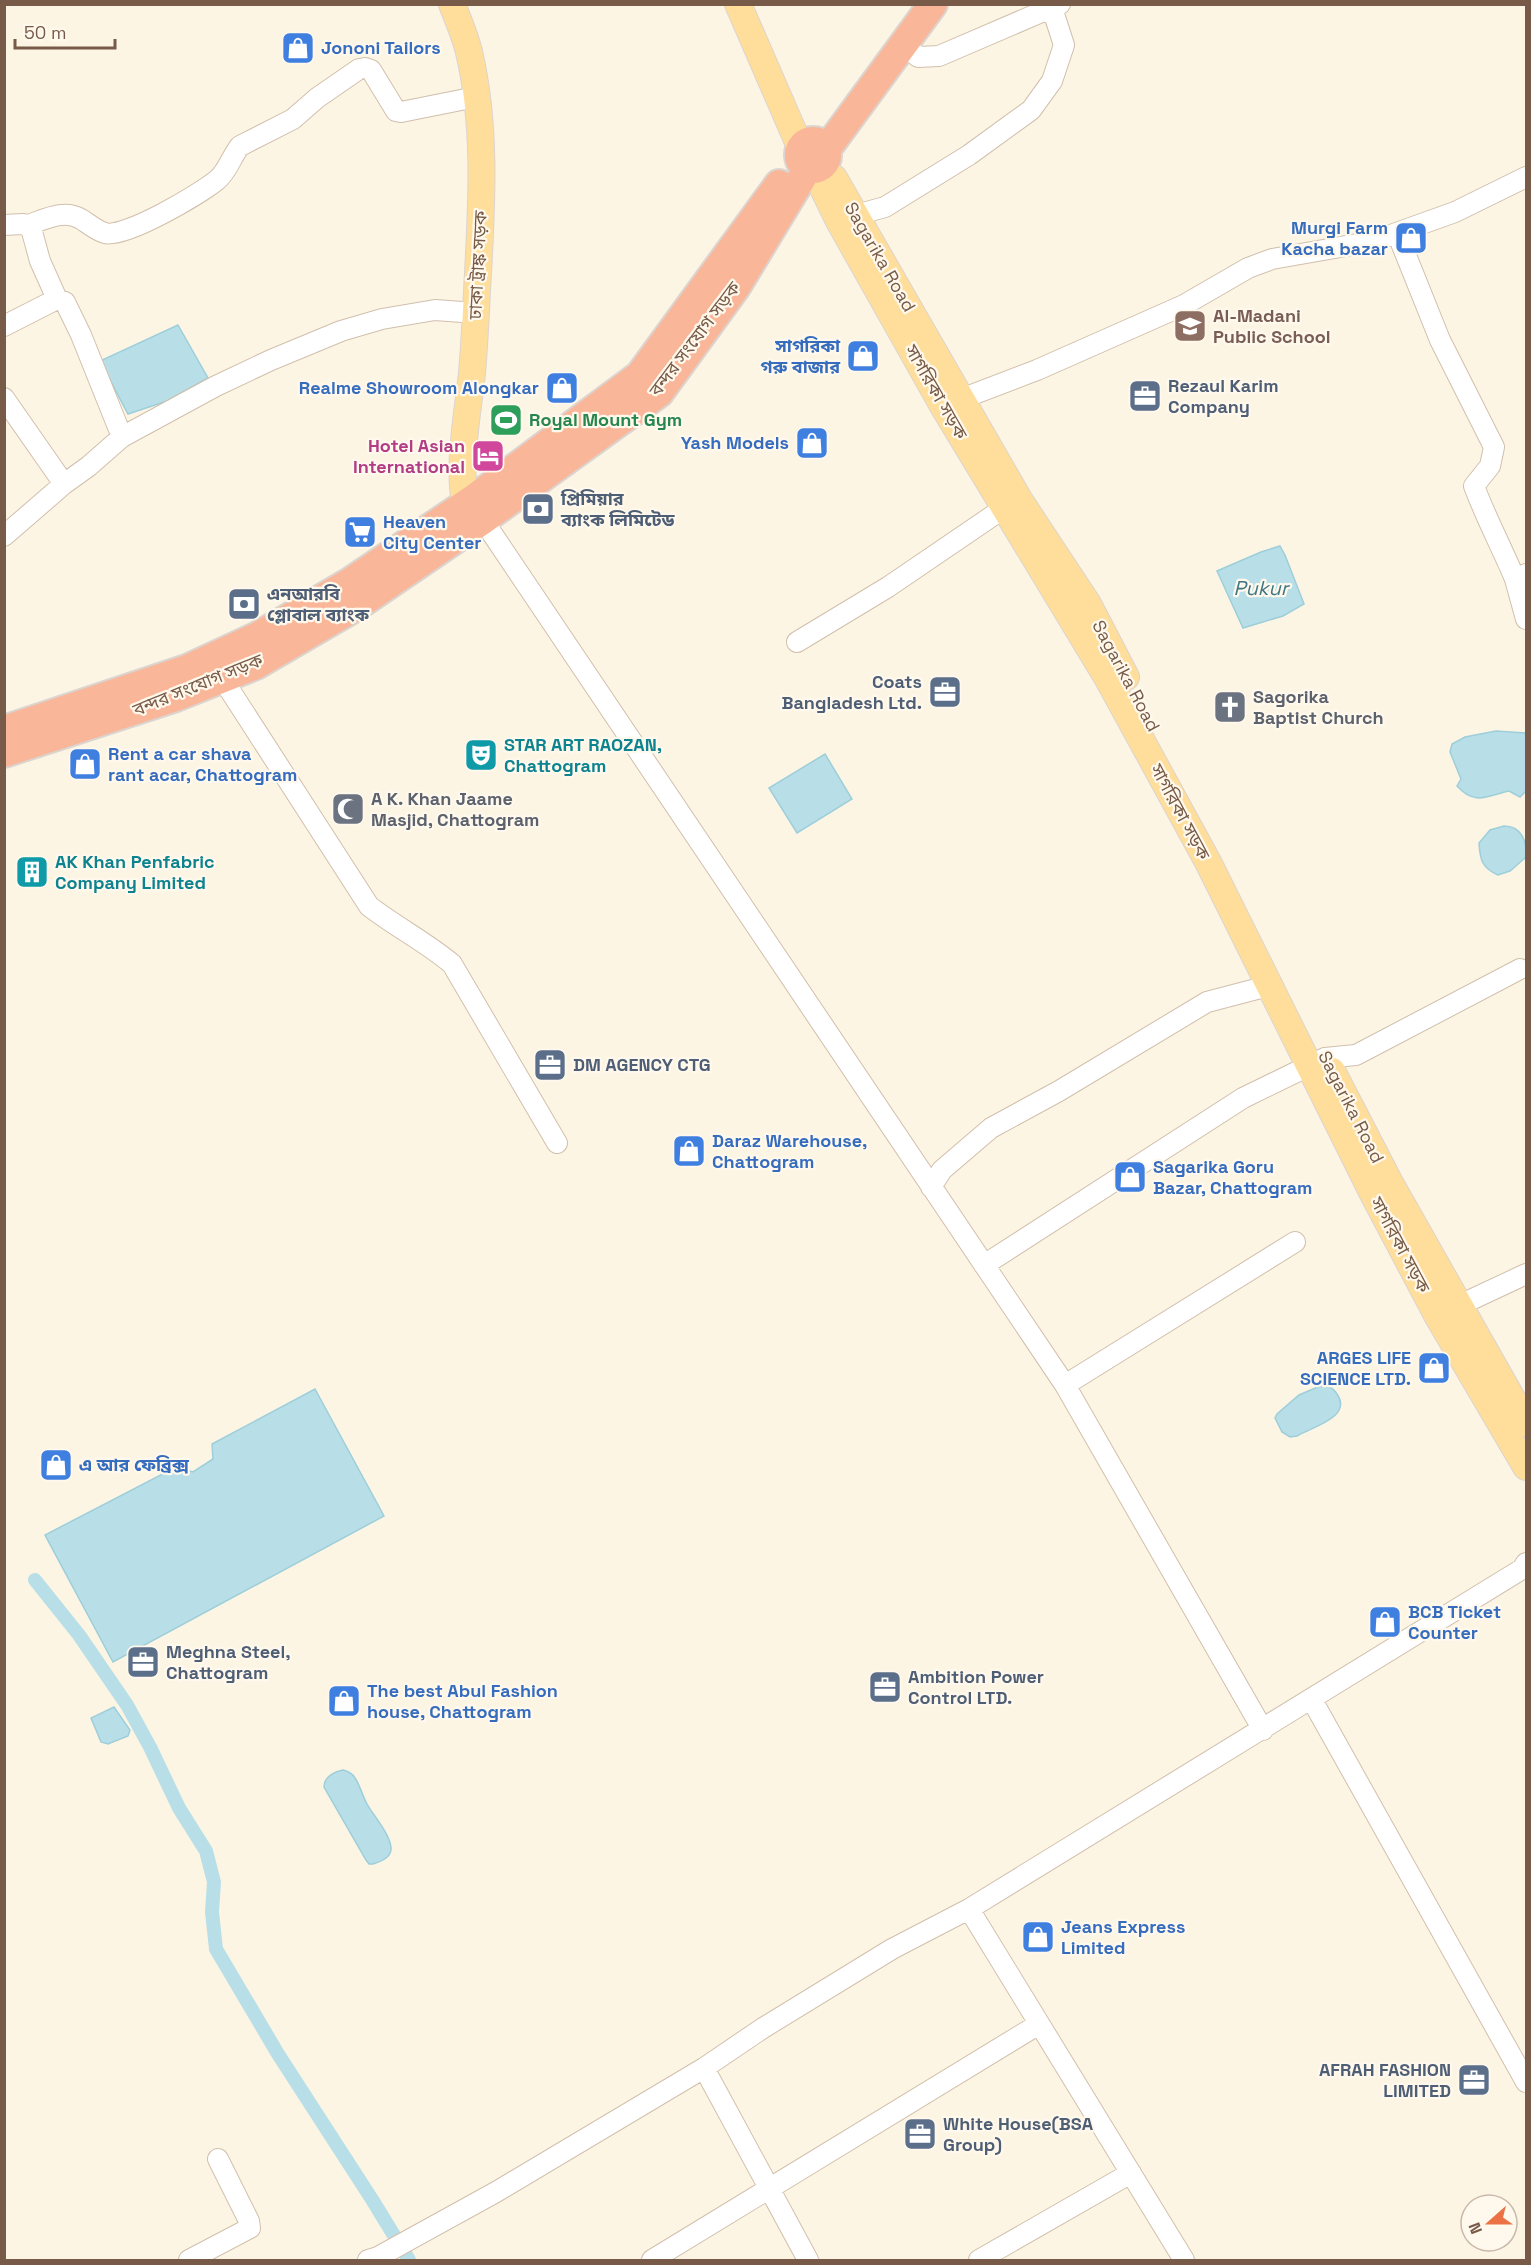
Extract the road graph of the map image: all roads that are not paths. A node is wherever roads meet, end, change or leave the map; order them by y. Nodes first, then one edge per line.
1 (452, 4) edge
2 (467, 4) edge
3 (738, 4) edge
4 (754, 4) edge
5 (917, 4) edge
6 (933, 4) edge
7 (1056, 6) edge
8 (903, 44) junction
9 (476, 97) junction
10 (812, 154) junction
11 (1527, 177) edge
12 (848, 219) junction
13 (4, 225) edge
14 (28, 225) junction
15 (1397, 233) junction
16 (57, 299) junction
17 (476, 313) junction
18 (4, 326) edge
19 (4, 398) edge
20 (953, 403) junction
21 (122, 437) junction
22 (64, 484) junction
23 (1004, 508) junction
24 (474, 512) junction
25 (4, 536) edge
26 (1521, 577) edge
27 (1078, 609) junction
28 (1527, 619) edge
29 (797, 642) dead end
30 (222, 678) junction
31 (4, 730) edge
32 (4, 753) edge
33 (1520, 969) dead end
34 (1268, 986) junction
35 (1318, 1062) junction
36 (557, 1143) dead end
37 (932, 1187) junction
38 (1295, 1242) dead end
39 (984, 1265) junction
40 (1527, 1274) edge
41 (1448, 1310) junction
42 (1065, 1385) junction
43 (1527, 1423) edge
44 (1527, 1467) edge
45 (1527, 1563) edge
46 (1312, 1700) junction
47 (1263, 1730) junction
48 (969, 1909) junction
49 (1039, 2024) junction
50 (704, 2068) junction
51 (1527, 2082) edge
52 (218, 2159) dead end
53 (1131, 2174) junction
54 (769, 2190) junction
55 (373, 2259) edge
56 (189, 2260) edge
57 (652, 2260) edge
58 (808, 2260) edge
59 (978, 2260) edge
60 (1184, 2260) edge

1 - 9 main road, ঢাকা ট্রাঙ্ক সড়ক
2 - 24 main road, ঢাকা ট্রাঙ্ক সড়ক
3 - 10 main road, সাগরিকা সড়ক
4 - 10 main road, সাগরিকা সড়ক
5 - 10 highway, বন্দর সংযোগ সড়ক
6 - 8 highway, বন্দর সংযোগ সড়ক
7 - 8 street
7 - 12 street
8 - 10 highway, বন্দর সংযোগ সড়ক
9 - 14 street
9 - 17 main road, ঢাকা ট্রাঙ্ক সড়ক
10 - 12 main road, সাগরিকা সড়ক
10 - 24 highway, বন্দর সংযোগ সড়ক
11 - 15 street
12 - 20 main road, সাগরিকা সড়ক
13 - 14 street
14 - 16 street
15 - 20 street
15 - 26 street
16 - 18 street
16 - 21 street
17 - 21 street
17 - 24 main road, ঢাকা ট্রাঙ্ক সড়ক
19 - 22 street
20 - 23 main road, সাগরিকা সড়ক
20 - 27 main road, Sagarika Road
21 - 22 street
22 - 25 street
23 - 27 main road, সাগরিকা সড়ক
23 - 29 street
24 - 30 highway, বন্দর সংযোগ সড়ক
24 - 31 highway, বন্দর সংযোগ সড়ক
24 - 37 street
26 - 28 street
27 - 34 main road, সাগরিকা সড়ক
27 - 35 main road, Sagarika Road
30 - 32 highway, বন্দর সংযোগ সড়ক
30 - 36 street
33 - 35 street
34 - 35 main road, সাগরিকা সড়ক
34 - 37 street
35 - 39 street
35 - 41 main road, সাগরিকা সড়ক
37 - 39 street
38 - 42 street
39 - 42 street
40 - 41 street
41 - 43 main road
41 - 44 main road, সাগরিকা সড়ক
42 - 47 street
45 - 46 street
46 - 47 street
46 - 51 street
47 - 48 street
48 - 49 street
48 - 50 street
49 - 53 street
49 - 54 street
50 - 54 street
50 - 55 street
52 - 56 street
53 - 59 street
53 - 60 street
54 - 57 street
54 - 58 street

